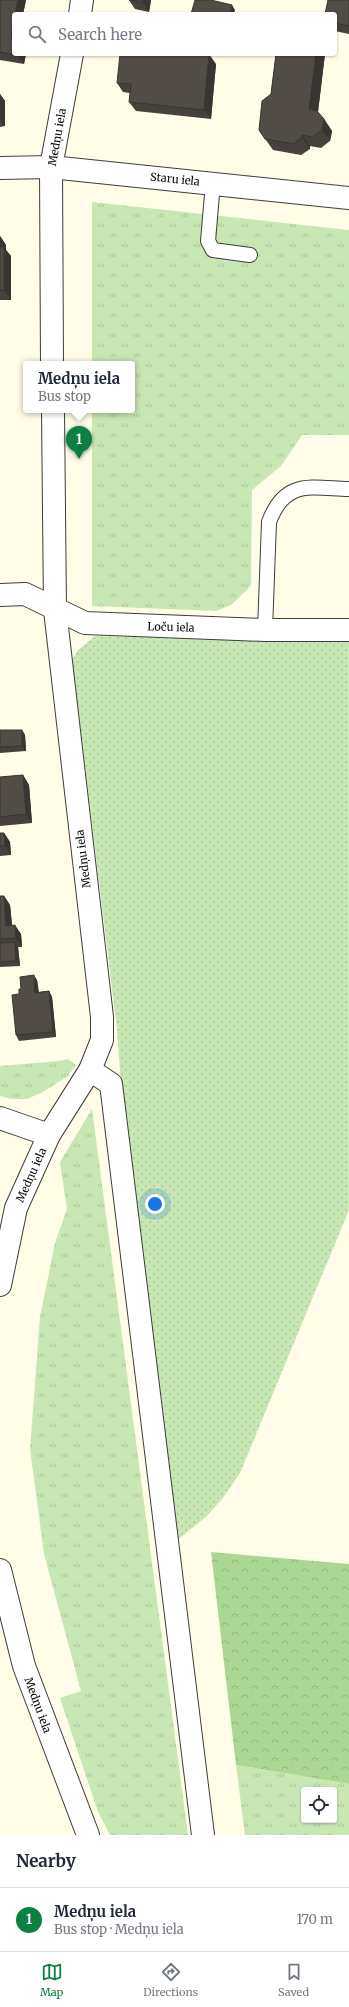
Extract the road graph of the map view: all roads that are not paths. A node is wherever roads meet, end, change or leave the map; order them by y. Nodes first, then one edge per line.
1 (82, 0) edge
2 (80, 12) edge
3 (72, 56) edge
4 (51, 167) junction
5 (0, 168) edge
6 (213, 183) junction
7 (349, 198) edge
8 (250, 255) dead end
9 (52, 361) edge
10 (53, 413) edge
11 (349, 489) edge
12 (0, 595) edge
13 (55, 610) junction
14 (265, 630) junction
15 (349, 630) edge
16 (90, 1070) junction
17 (0, 1118) edge
18 (49, 1135) junction
19 (0, 1285) edge
20 (0, 1570) edge
21 (88, 1835) edge
22 (203, 1835) edge

1 - 2 street
3 - 4 street, Medņu iela
4 - 5 street, Staru iela
4 - 6 street, Staru iela
4 - 9 street, Medņu iela
6 - 7 street, Staru iela
6 - 8 lane
10 - 13 street, Medņu iela
11 - 14 lane
12 - 13 street, Loču iela
13 - 14 street, Loču iela
13 - 16 street, Medņu iela
14 - 15 street, Loču iela
16 - 18 street, Medņu iela
16 - 22 street
17 - 18 street
18 - 19 street, Medņu iela
20 - 21 street, Medņu iela

